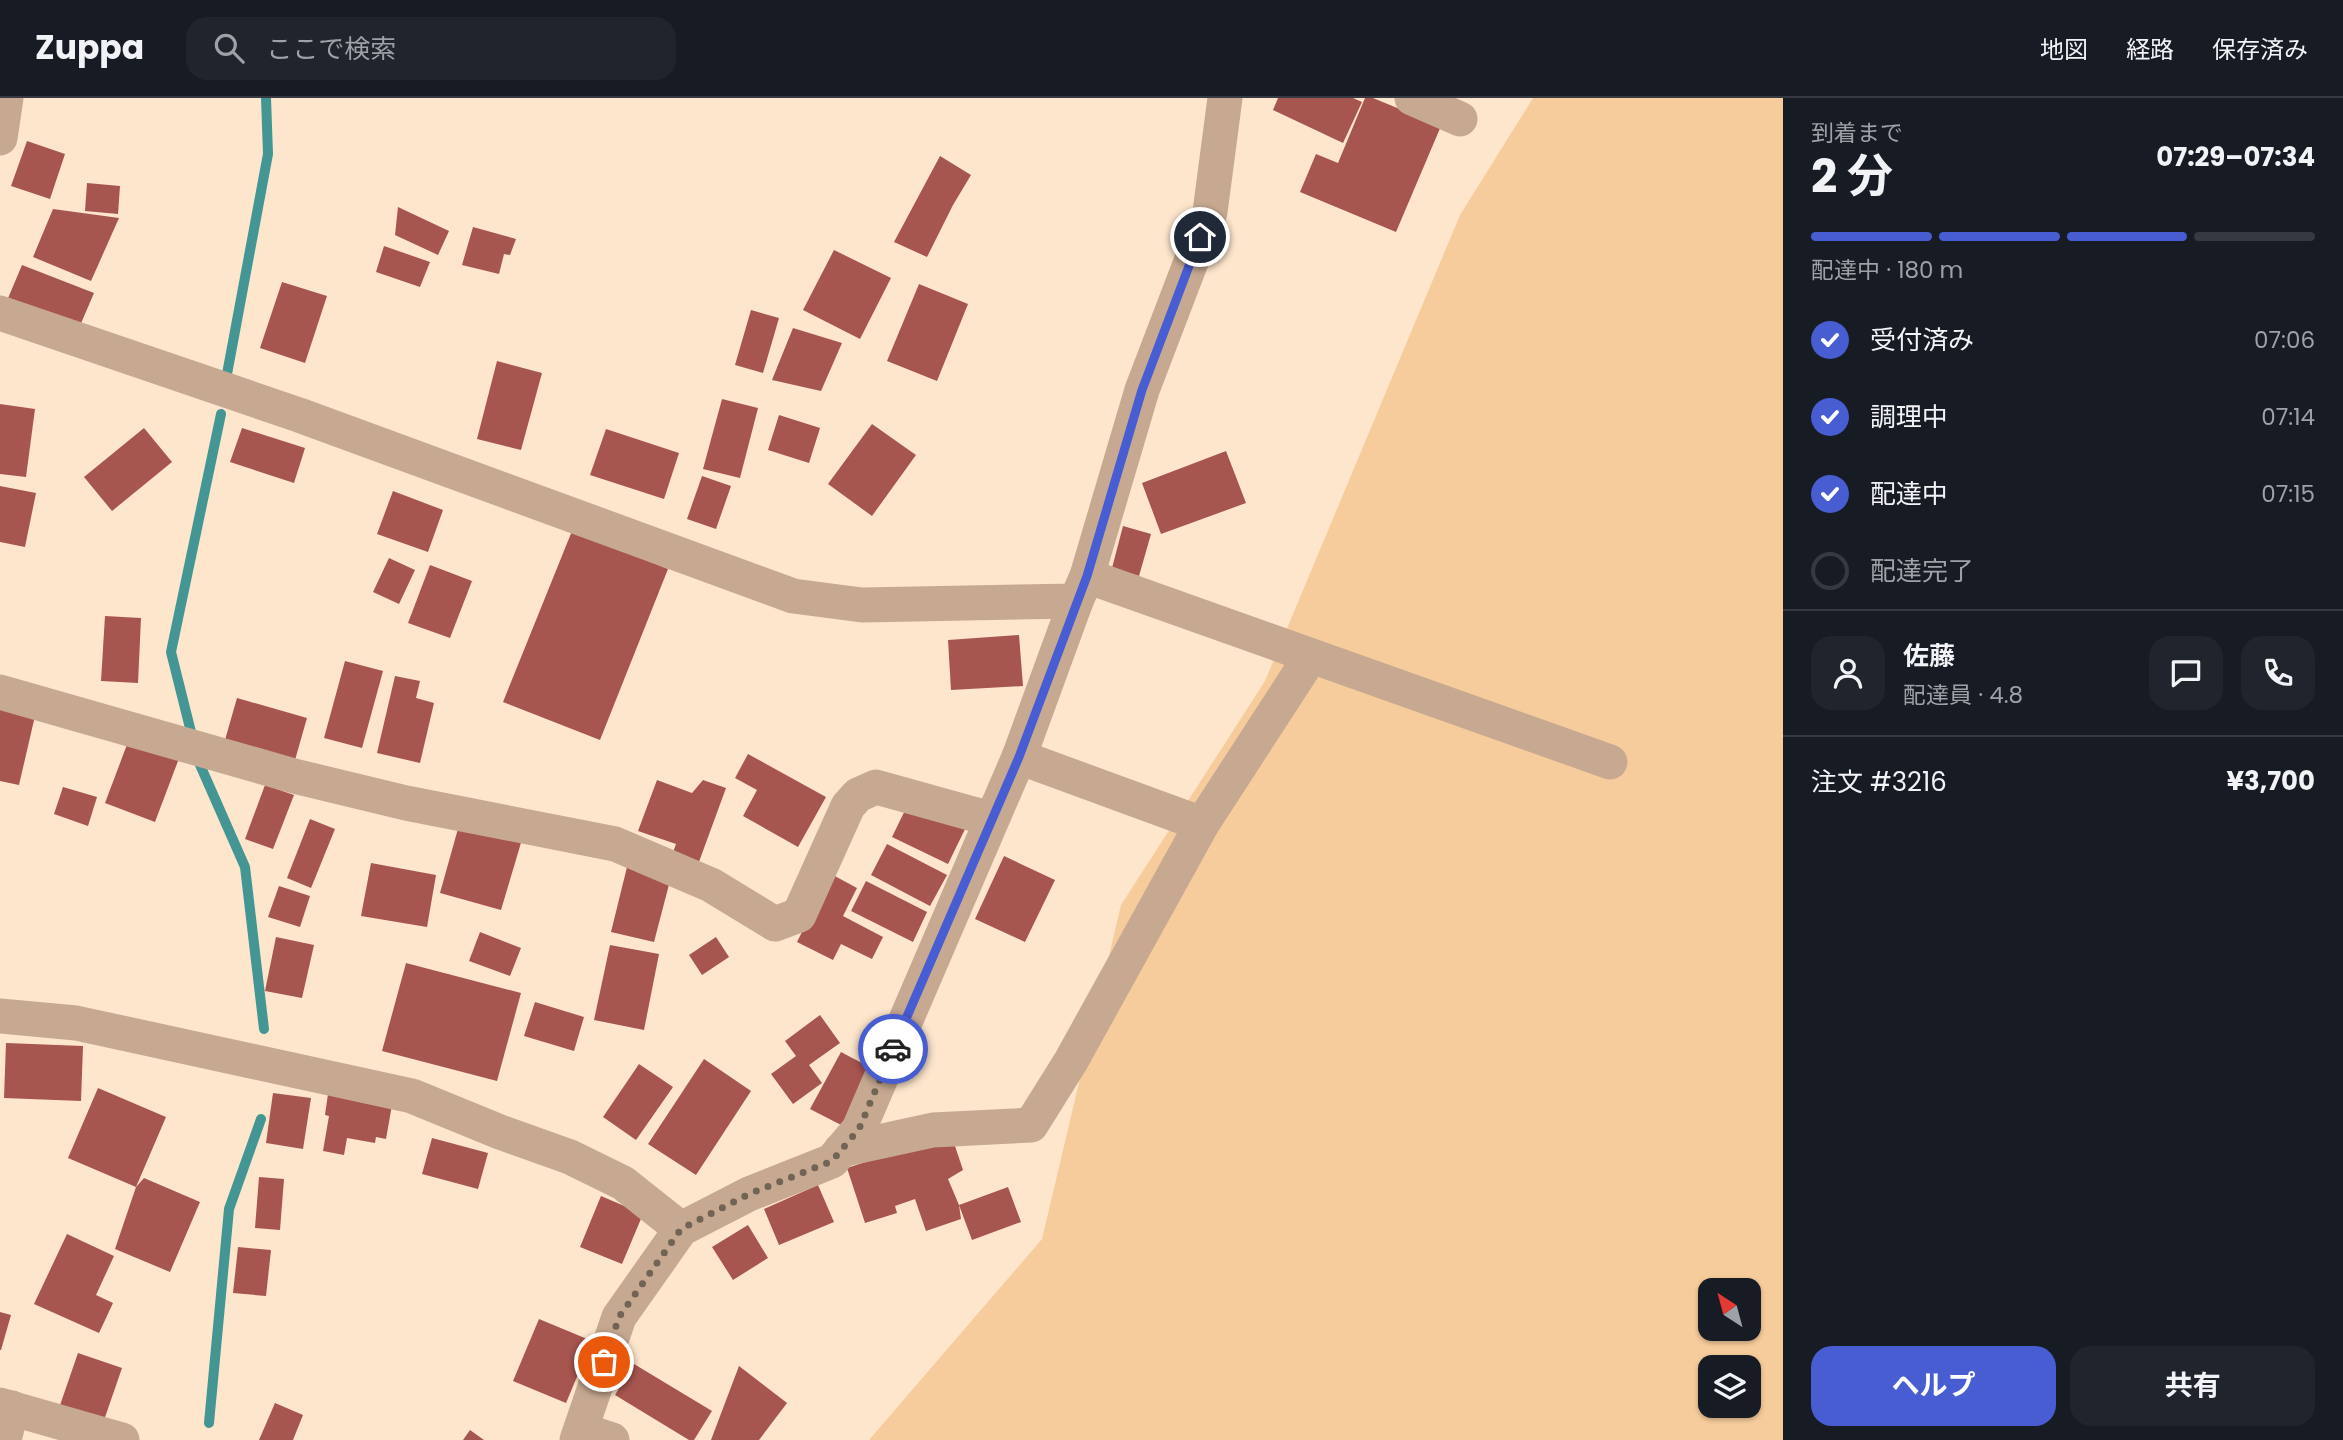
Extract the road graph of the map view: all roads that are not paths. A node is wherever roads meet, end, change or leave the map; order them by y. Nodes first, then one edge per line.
1 (1225, 98) edge
2 (1412, 98) edge
3 (1460, 118) dead end
4 (0, 313) edge
5 (1081, 589) junction
6 (1311, 656) junction
7 (0, 692) edge
8 (1019, 757) junction
9 (1610, 762) dead end
10 (991, 819) junction
11 (1202, 824) junction
12 (0, 1016) edge
13 (841, 1150) junction
14 (681, 1229) junction
15 (5, 1418) edge
16 (590, 1437) edge
17 (122, 1440) edge

1 - 5 street
2 - 3 street
4 - 5 street
5 - 6 street
5 - 8 street
6 - 9 street
6 - 11 street
7 - 10 street
8 - 10 street
8 - 11 street
10 - 13 street
11 - 13 street
12 - 14 street
13 - 14 street
14 - 16 street
15 - 17 street

